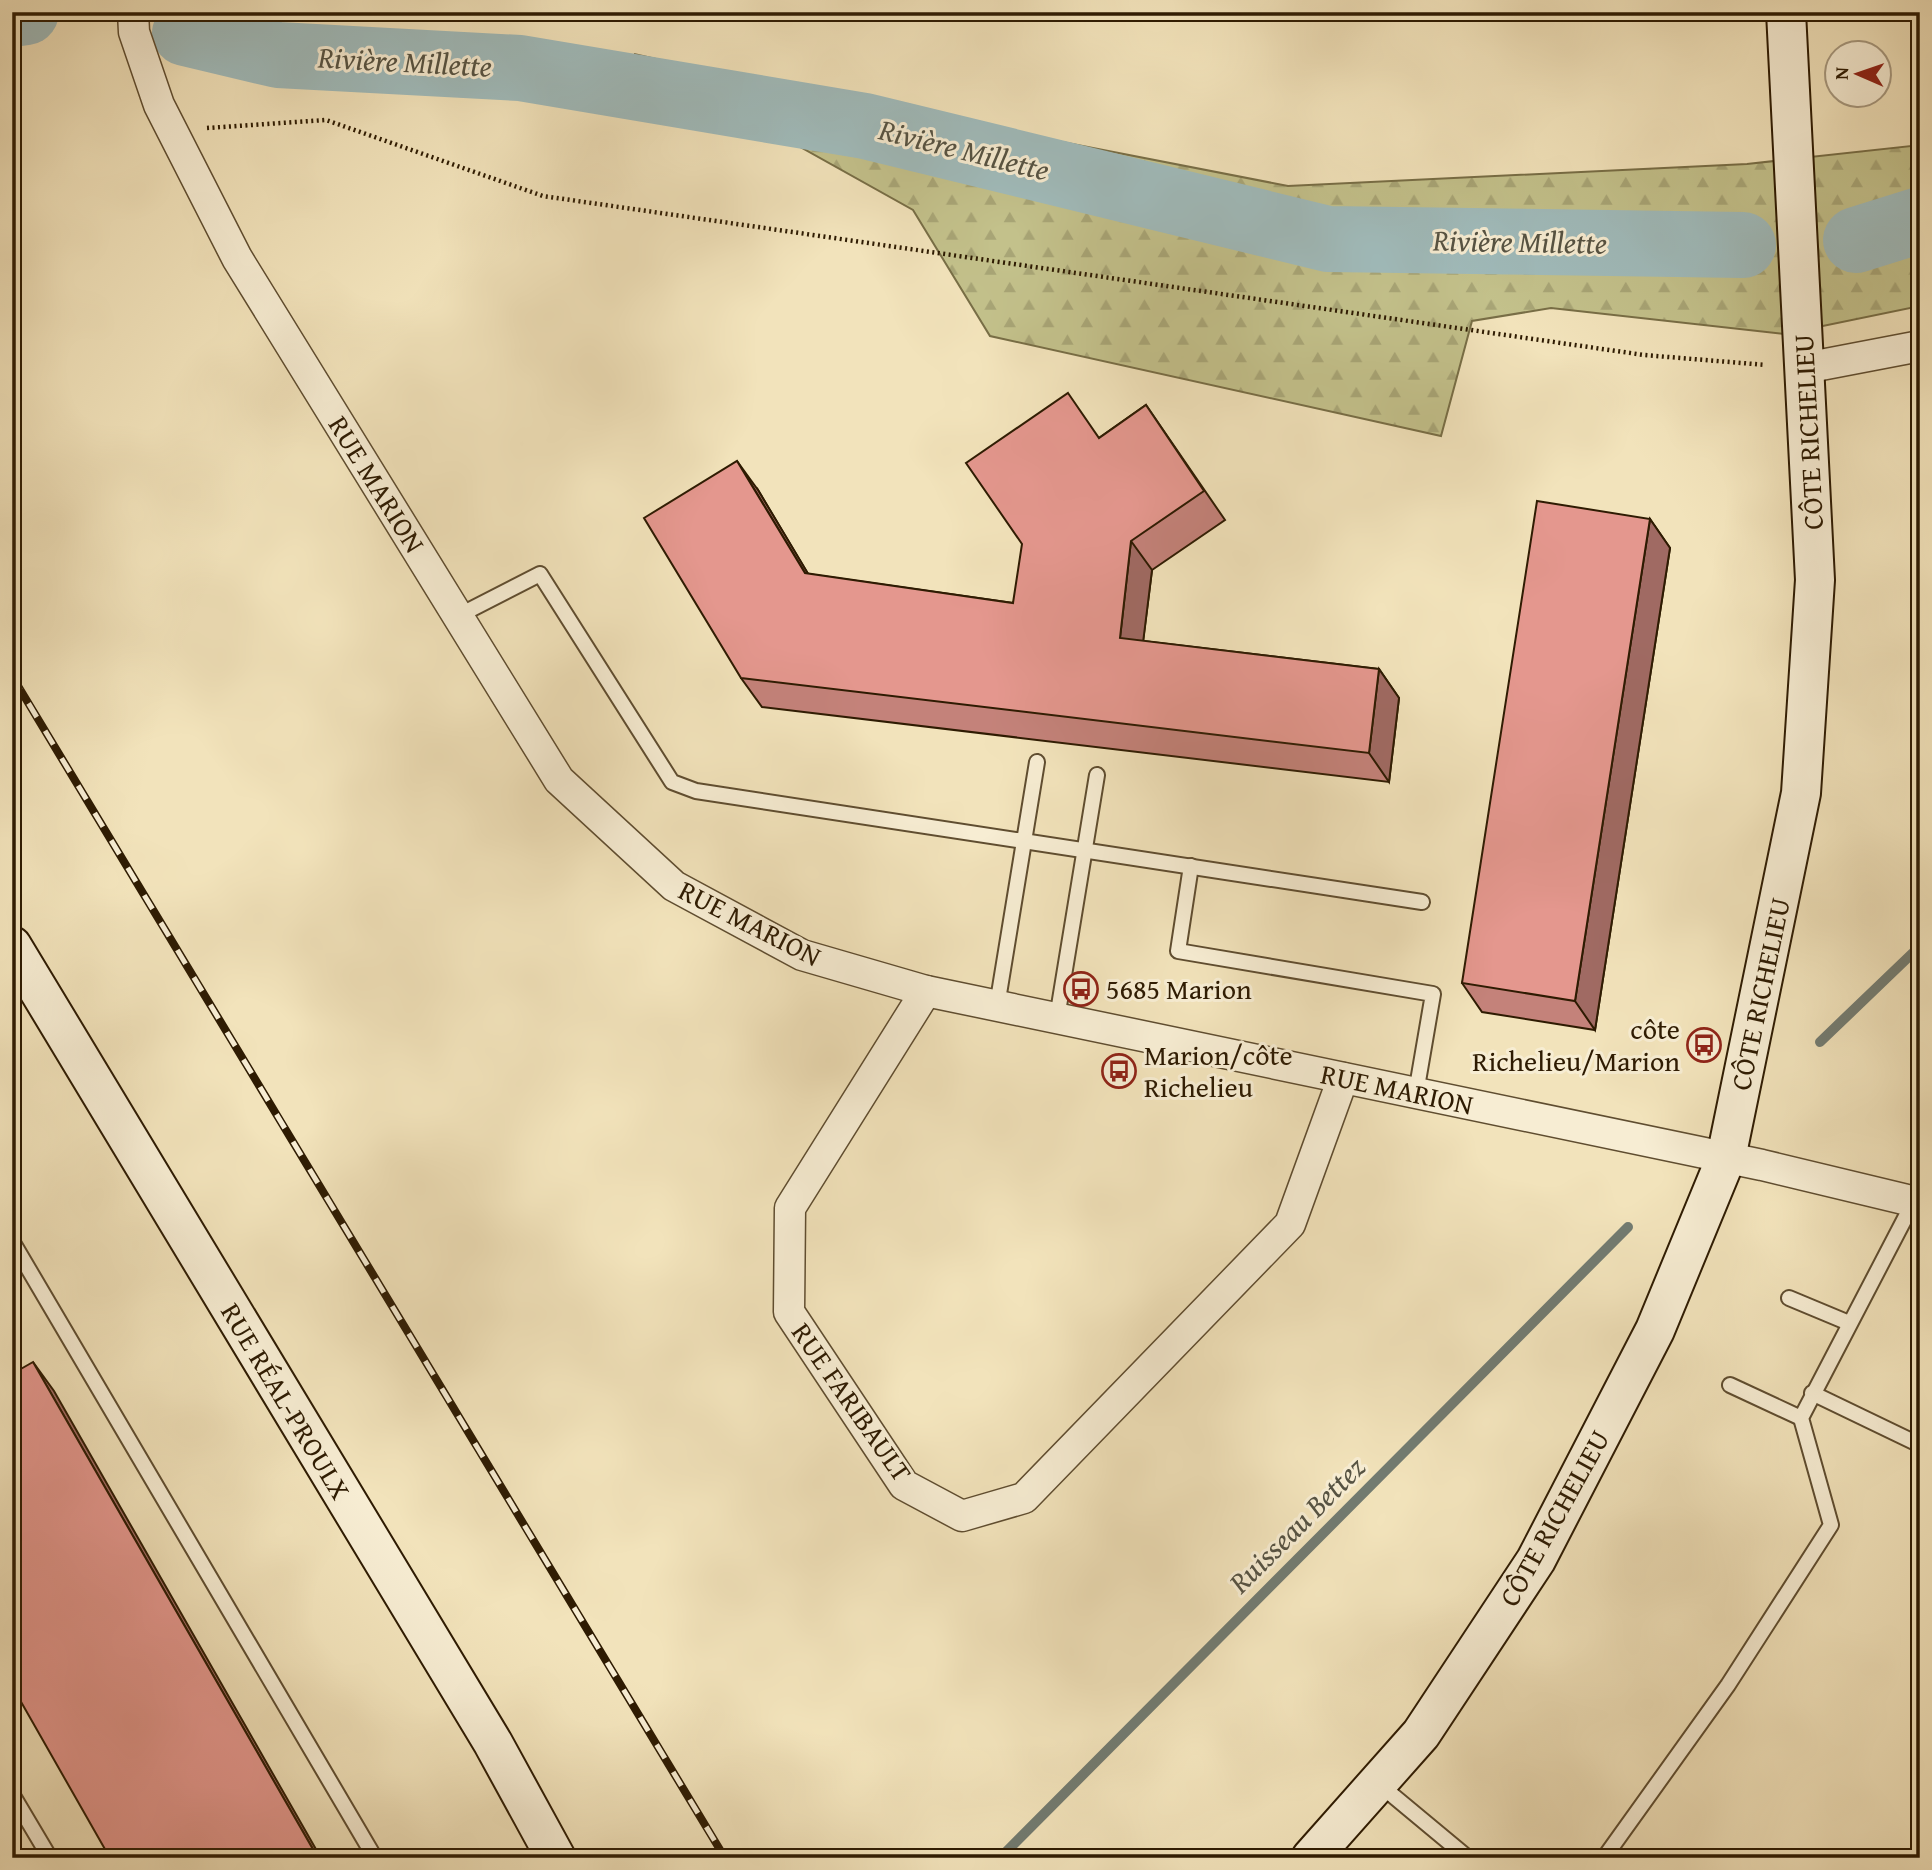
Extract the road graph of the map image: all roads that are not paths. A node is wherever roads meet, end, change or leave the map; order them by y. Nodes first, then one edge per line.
1 (133, 12) edge
2 (1786, 12) edge
3 (1920, 346) edge
4 (1805, 368) junction
5 (458, 616) junction
6 (1037, 762) dead end
7 (1097, 775) dead end
8 (1024, 840) junction
9 (1084, 850) junction
10 (1191, 866) junction
11 (1423, 902) dead end
12 (17, 966) edge
13 (926, 991) junction
14 (996, 1006) junction
15 (1056, 1018) junction
16 (1342, 1078) junction
17 (1416, 1093) junction
18 (1726, 1158) junction
19 (1917, 1202) edge
20 (12, 1241) edge
21 (1789, 1298) dead end
22 (1849, 1323) junction
23 (1730, 1385) dead end
24 (1812, 1393) junction
25 (1801, 1418) junction
26 (1920, 1445) edge
27 (1378, 1783) junction
28 (12, 1794) edge
29 (50, 1858) edge
30 (375, 1858) edge
31 (556, 1858) edge
32 (1311, 1858) edge
33 (1468, 1858) edge
34 (1604, 1858) edge

1 - 5 street, RUE MARION
2 - 4 street, CÔTE RICHELIEU
3 - 4 street
4 - 18 street, CÔTE RICHELIEU
5 - 8 lane
5 - 13 street, RUE MARION
6 - 8 lane
7 - 9 lane
8 - 9 lane
8 - 14 lane
9 - 10 lane
9 - 15 lane
10 - 11 lane
10 - 17 lane
12 - 31 street, RUE RÉAL-PROULX
13 - 14 street, RUE MARION
13 - 16 street, RUE FARIBAULT
14 - 15 street, RUE MARION
15 - 16 street, RUE MARION
16 - 17 street, RUE MARION
17 - 18 street, RUE MARION
18 - 19 street, RUE MARION
18 - 27 street, CÔTE RICHELIEU
19 - 22 lane
20 - 30 lane
21 - 22 lane
22 - 24 lane
23 - 25 lane
24 - 25 lane
24 - 26 lane
25 - 34 lane
27 - 32 street, CÔTE RICHELIEU
27 - 33 lane
28 - 29 lane

